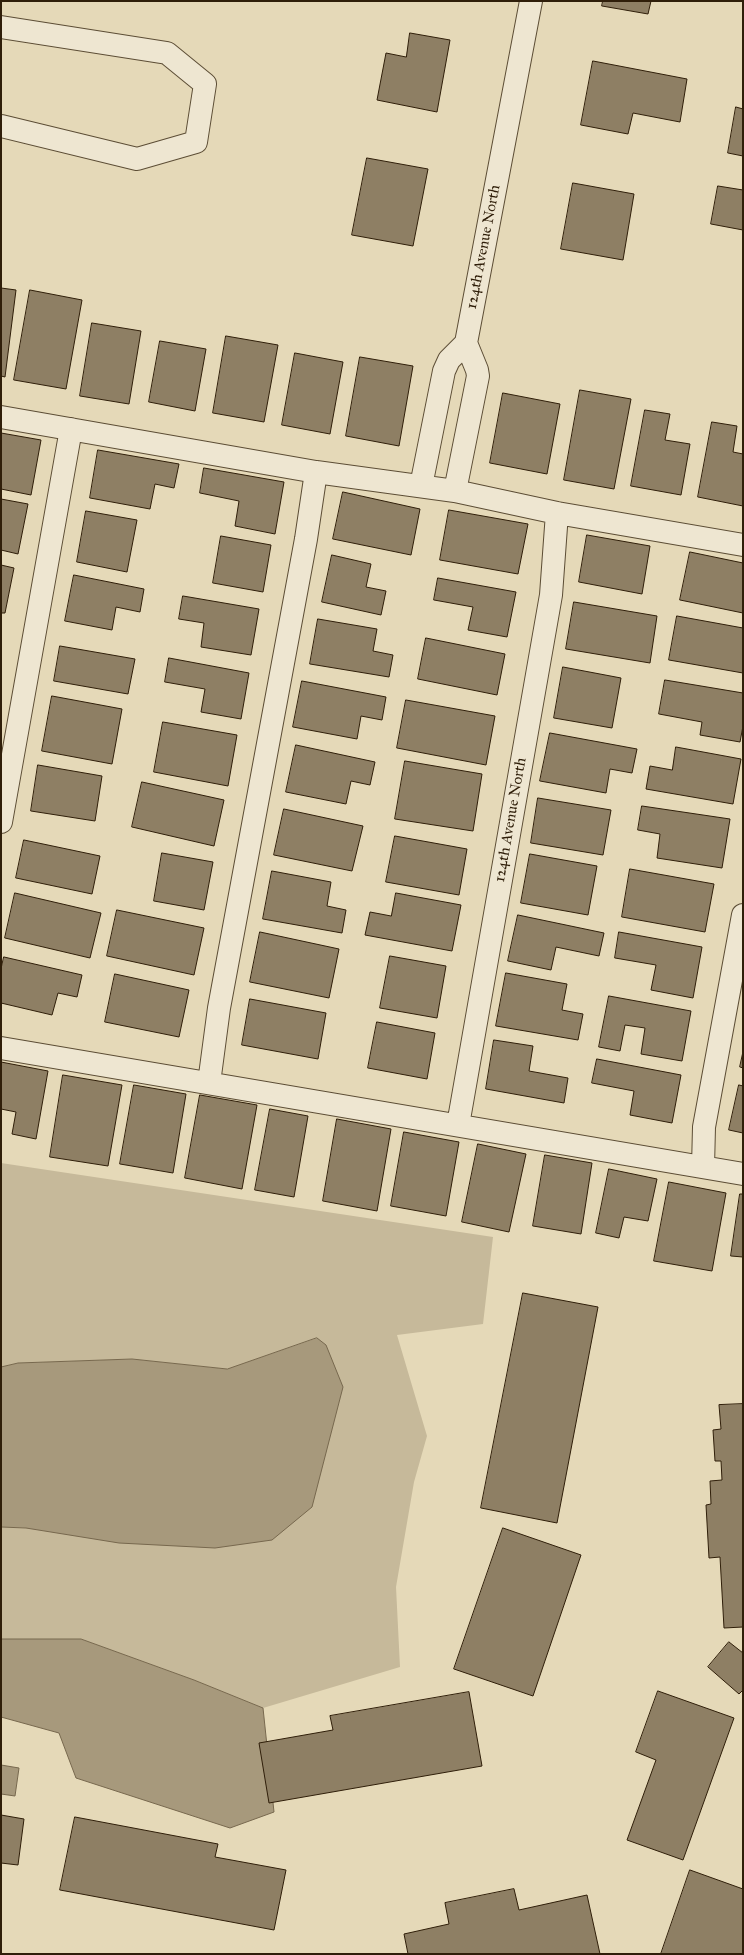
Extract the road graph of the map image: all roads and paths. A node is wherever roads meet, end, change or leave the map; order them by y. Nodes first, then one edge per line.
1 (531, 1) edge
2 (1, 27) edge
3 (1, 126) edge
4 (466, 344) junction
5 (1, 417) edge
6 (71, 430) junction
7 (316, 472) junction
8 (421, 486) junction
9 (455, 491) junction
10 (557, 513) junction
11 (743, 545) edge
12 (1, 822) edge
13 (743, 915) edge
14 (1, 1048) edge
15 (209, 1083) junction
16 (458, 1125) junction
17 (703, 1167) junction
18 (743, 1174) edge

1 - 4 street, 124th Avenue North
2 - 3 street
4 - 8 street
4 - 9 street
5 - 6 street
6 - 7 street
6 - 12 street
7 - 8 street
7 - 15 street
8 - 9 street
9 - 10 street
10 - 11 street
10 - 16 street, 124th Avenue North
13 - 17 street
14 - 15 street
15 - 16 street
16 - 17 street
17 - 18 street

